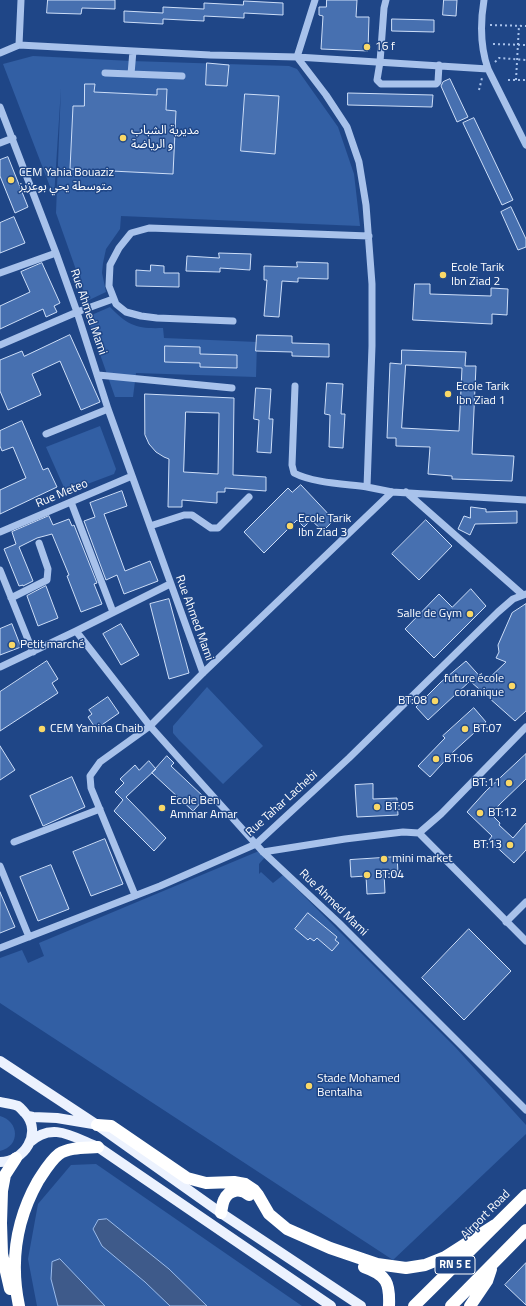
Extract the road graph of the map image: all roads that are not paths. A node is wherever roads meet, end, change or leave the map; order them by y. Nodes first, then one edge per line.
1 (21, 0) edge
2 (315, 0) edge
3 (386, 0) edge
4 (484, 0) edge
5 (19, 45) junction
6 (133, 51) junction
7 (0, 52) edge
8 (483, 52) junction
9 (297, 57) junction
10 (380, 62) junction
11 (439, 65) junction
12 (474, 68) junction
13 (488, 69) junction
14 (105, 73) dead end
15 (131, 74) junction
16 (182, 76) dead end
17 (0, 107) edge
18 (13, 138) junction
19 (0, 143) edge
20 (526, 145) edge
21 (369, 236) junction
22 (56, 253) junction
23 (0, 273) edge
24 (113, 299) junction
25 (77, 312) junction
26 (233, 321) dead end
27 (0, 345) edge
28 (98, 375) junction
29 (295, 386) dead end
30 (232, 388) dead end
31 (108, 409) junction
32 (46, 434) dead end
33 (132, 476) junction
34 (367, 487) junction
35 (392, 492) junction
36 (406, 492) junction
37 (249, 497) dead end
38 (526, 500) edge
39 (71, 502) junction
40 (150, 526) junction
41 (0, 532) edge
42 (39, 543) dead end
43 (0, 570) edge
44 (170, 584) junction
45 (524, 595) edge
46 (11, 598) junction
47 (113, 612) junction
48 (76, 632) junction
49 (33, 652) junction
50 (0, 667) edge
51 (203, 673) junction
52 (150, 726) junction
53 (526, 728) edge
54 (100, 809) junction
55 (419, 833) junction
56 (14, 842) dead end
57 (256, 844) junction
58 (263, 852) junction
59 (0, 866) edge
60 (135, 895) junction
61 (526, 902) edge
62 (506, 922) junction
63 (29, 937) junction
64 (526, 941) edge
65 (0, 948) edge
66 (0, 1061) edge
67 (0, 1102) edge
68 (526, 1110) edge
69 (28, 1116) junction
70 (97, 1125) junction
71 (29, 1144) junction
72 (98, 1147) junction
73 (16, 1158) junction
74 (0, 1162) edge
75 (526, 1195) edge
76 (221, 1213) junction
77 (495, 1225) junction
78 (526, 1230) edge
79 (492, 1265) junction
80 (14, 1306) edge
81 (19, 1306) edge
82 (331, 1306) edge
83 (360, 1306) edge
84 (389, 1306) edge
85 (414, 1306) edge
86 (451, 1306) edge
87 (470, 1306) edge

1 - 5 street
2 - 9 street
3 - 10 street
4 - 8 street
5 - 6 street
5 - 7 street
6 - 9 street
6 - 15 street
8 - 12 street
8 - 13 street
9 - 10 street
9 - 21 street
10 - 11 street
10 - 11 street
11 - 12 street
12 - 13 street
13 - 20 street
14 - 15 street
15 - 16 street
17 - 18 street, Rue Ahmed Mami
18 - 19 street
18 - 22 street, Rue Ahmed Mami
21 - 24 street
21 - 34 street
22 - 23 street
22 - 25 street, Rue Ahmed Mami
24 - 25 street
24 - 26 street
25 - 27 street
25 - 28 street, Rue Ahmed Mami
28 - 30 street
28 - 31 street, Rue Ahmed Mami
29 - 34 street
31 - 32 street
31 - 33 street, Rue Ahmed Mami
33 - 39 street, Rue Meteo
33 - 40 street, Rue Ahmed Mami
34 - 35 street
35 - 36 street
35 - 51 street
36 - 38 street
36 - 45 street
37 - 40 street
39 - 41 street, Rue Meteo
39 - 47 street
40 - 44 street, Rue Ahmed Mami
42 - 46 street
43 - 46 street
44 - 47 street
44 - 51 street, Rue Ahmed Mami
45 - 57 street, Rue Tahar Lachebi
46 - 49 street
47 - 48 street
48 - 49 street
48 - 52 street
49 - 50 street
51 - 52 street, Rue Ahmed Mami
52 - 54 street
52 - 57 street, Rue Ahmed Mami
53 - 55 street
54 - 56 street
54 - 60 street
55 - 58 street
55 - 62 street
57 - 58 street, Rue Ahmed Mami
57 - 60 street, Rue Tahar Lachebi
58 - 68 street, Rue Ahmed Mami
59 - 63 street
60 - 63 street, Rue Tahar Lachebi
61 - 62 street
62 - 64 street
63 - 65 street, Rue Tahar Lachebi
66 - 70 main road
67 - 69 main road
69 - 70 main road
69 - 71 main road
70 - 76 main road
70 - 77 highway
71 - 72 main road
71 - 73 main road
72 - 81 highway
72 - 82 main road
73 - 74 main road
73 - 80 highway
75 - 77 highway, Airport Road / RN 5 E
76 - 83 main road
76 - 84 highway
77 - 85 highway, Airport Road / RN 5 E
78 - 79 highway, RN 5 E
79 - 86 highway, RN 5 E
79 - 87 highway

